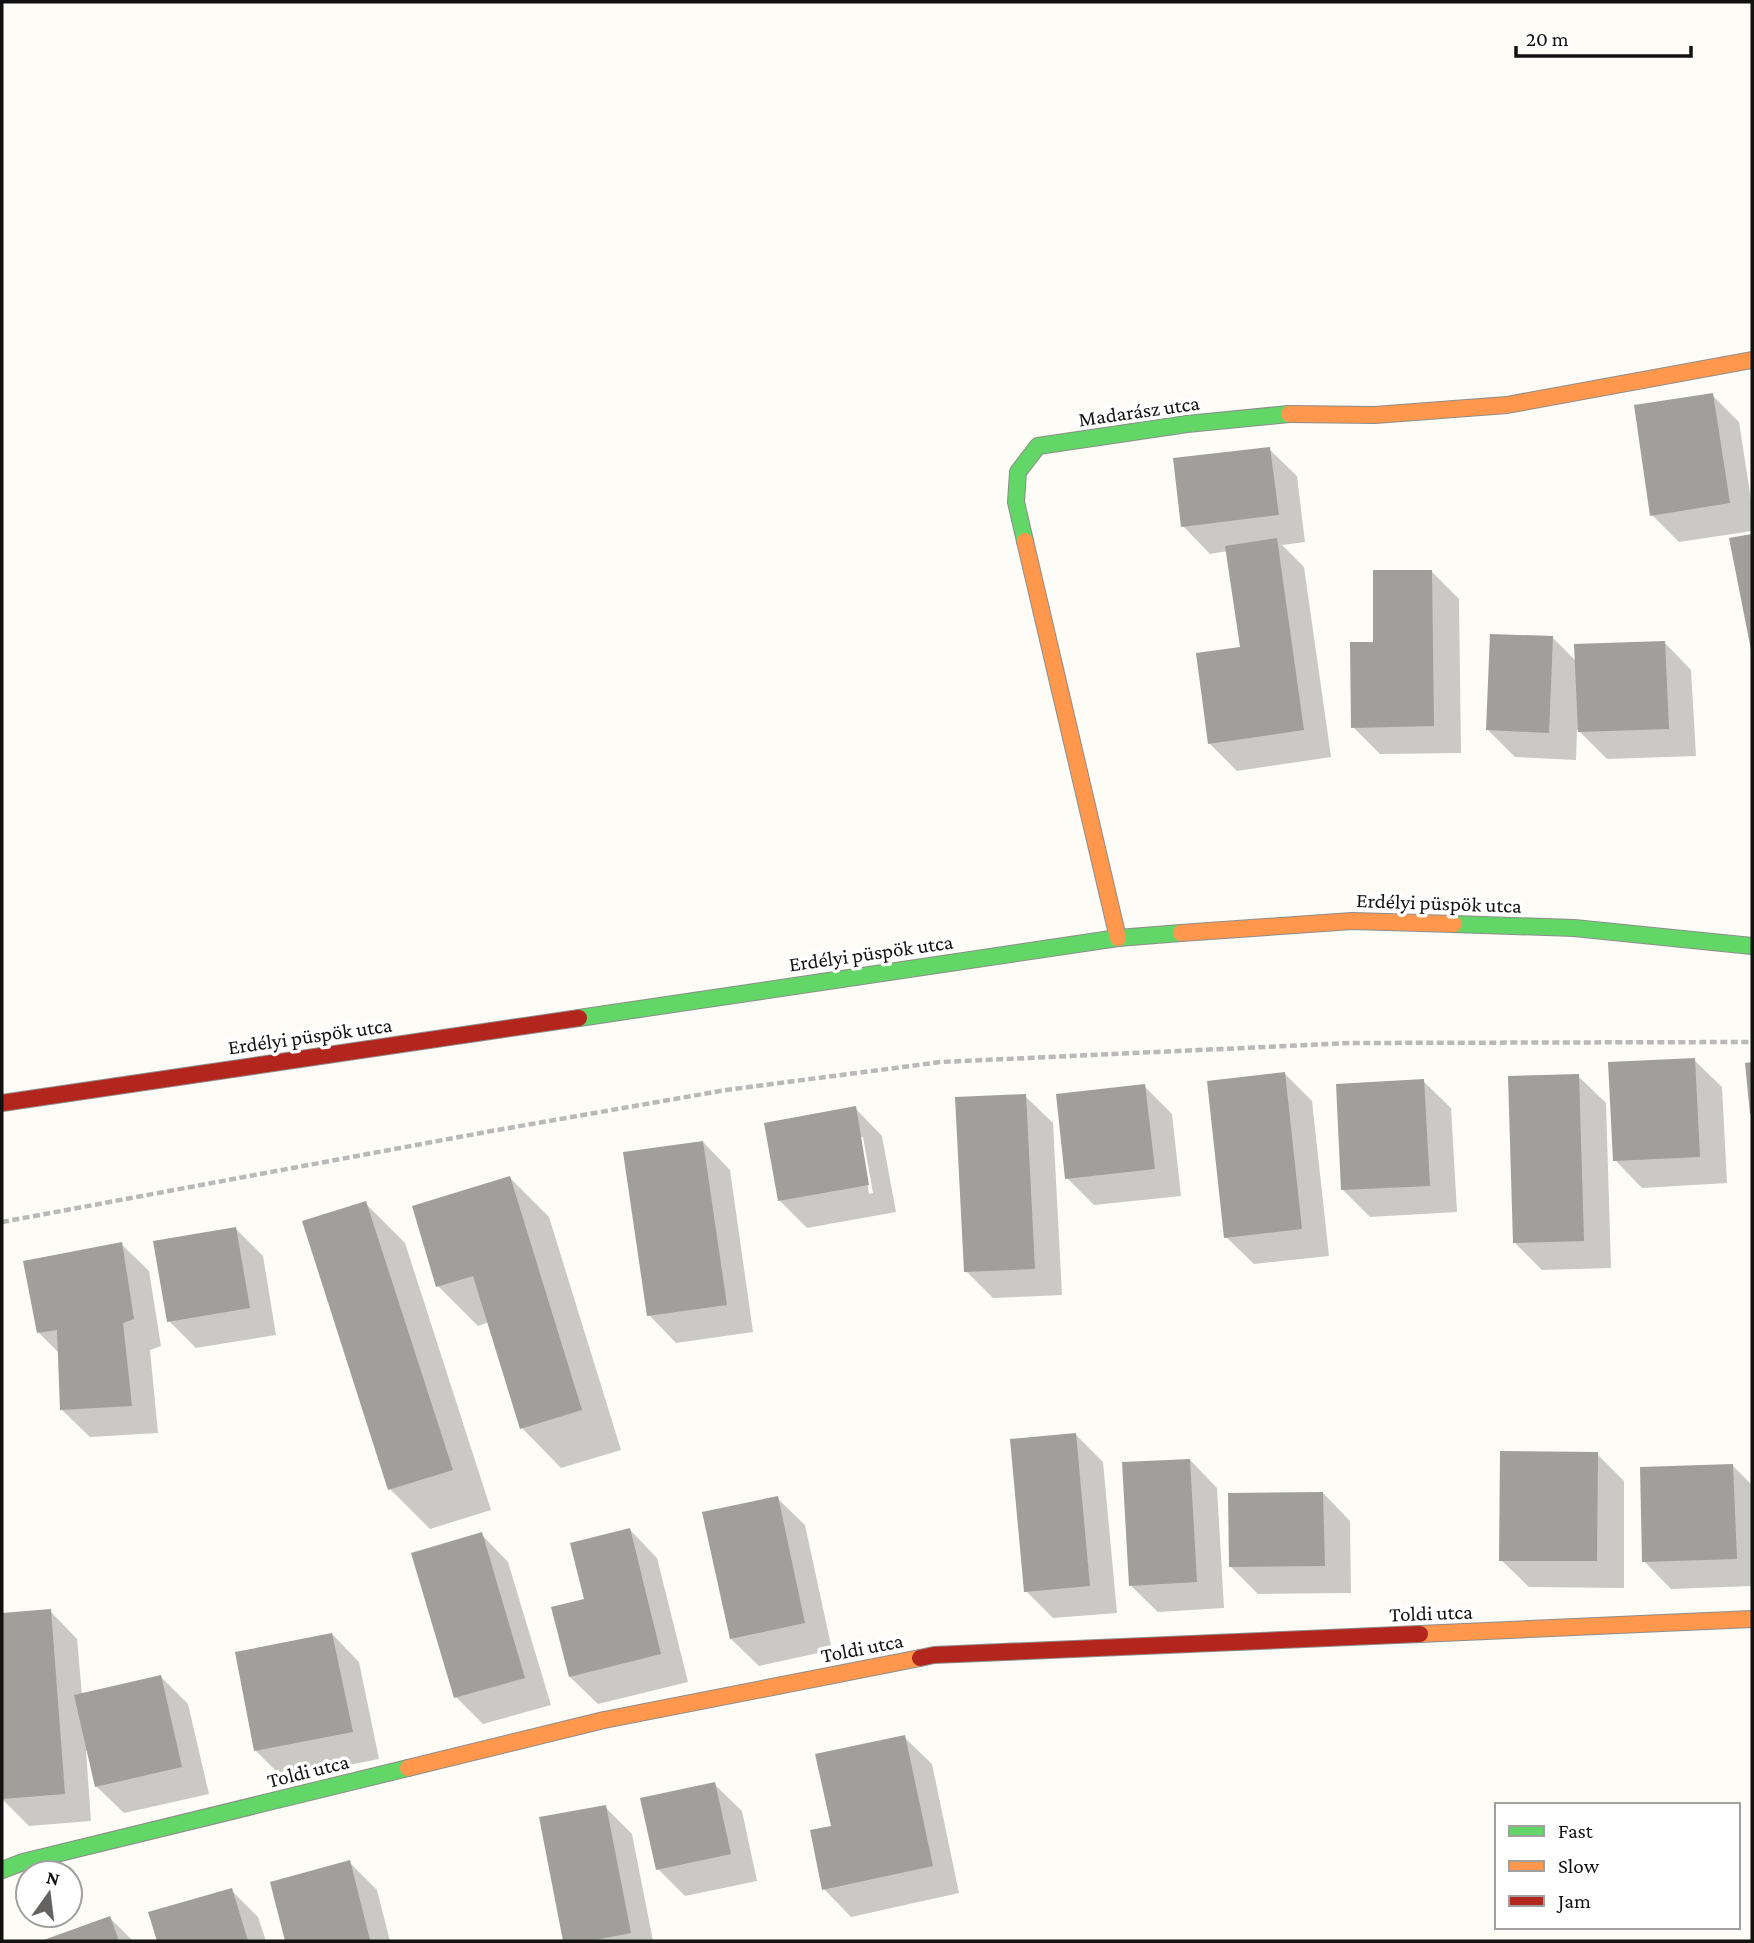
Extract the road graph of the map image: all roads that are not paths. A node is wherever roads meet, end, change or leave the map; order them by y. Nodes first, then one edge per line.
1 (1752, 360) edge
2 (1118, 938) junction
3 (1752, 946) edge
4 (2, 1103) edge
5 (1752, 1619) edge
6 (2, 1870) edge

1 - 2 street, Madarász utca
2 - 3 street, Erdélyi püspök utca
2 - 4 street, Erdélyi püspök utca
5 - 6 street, Toldi utca

